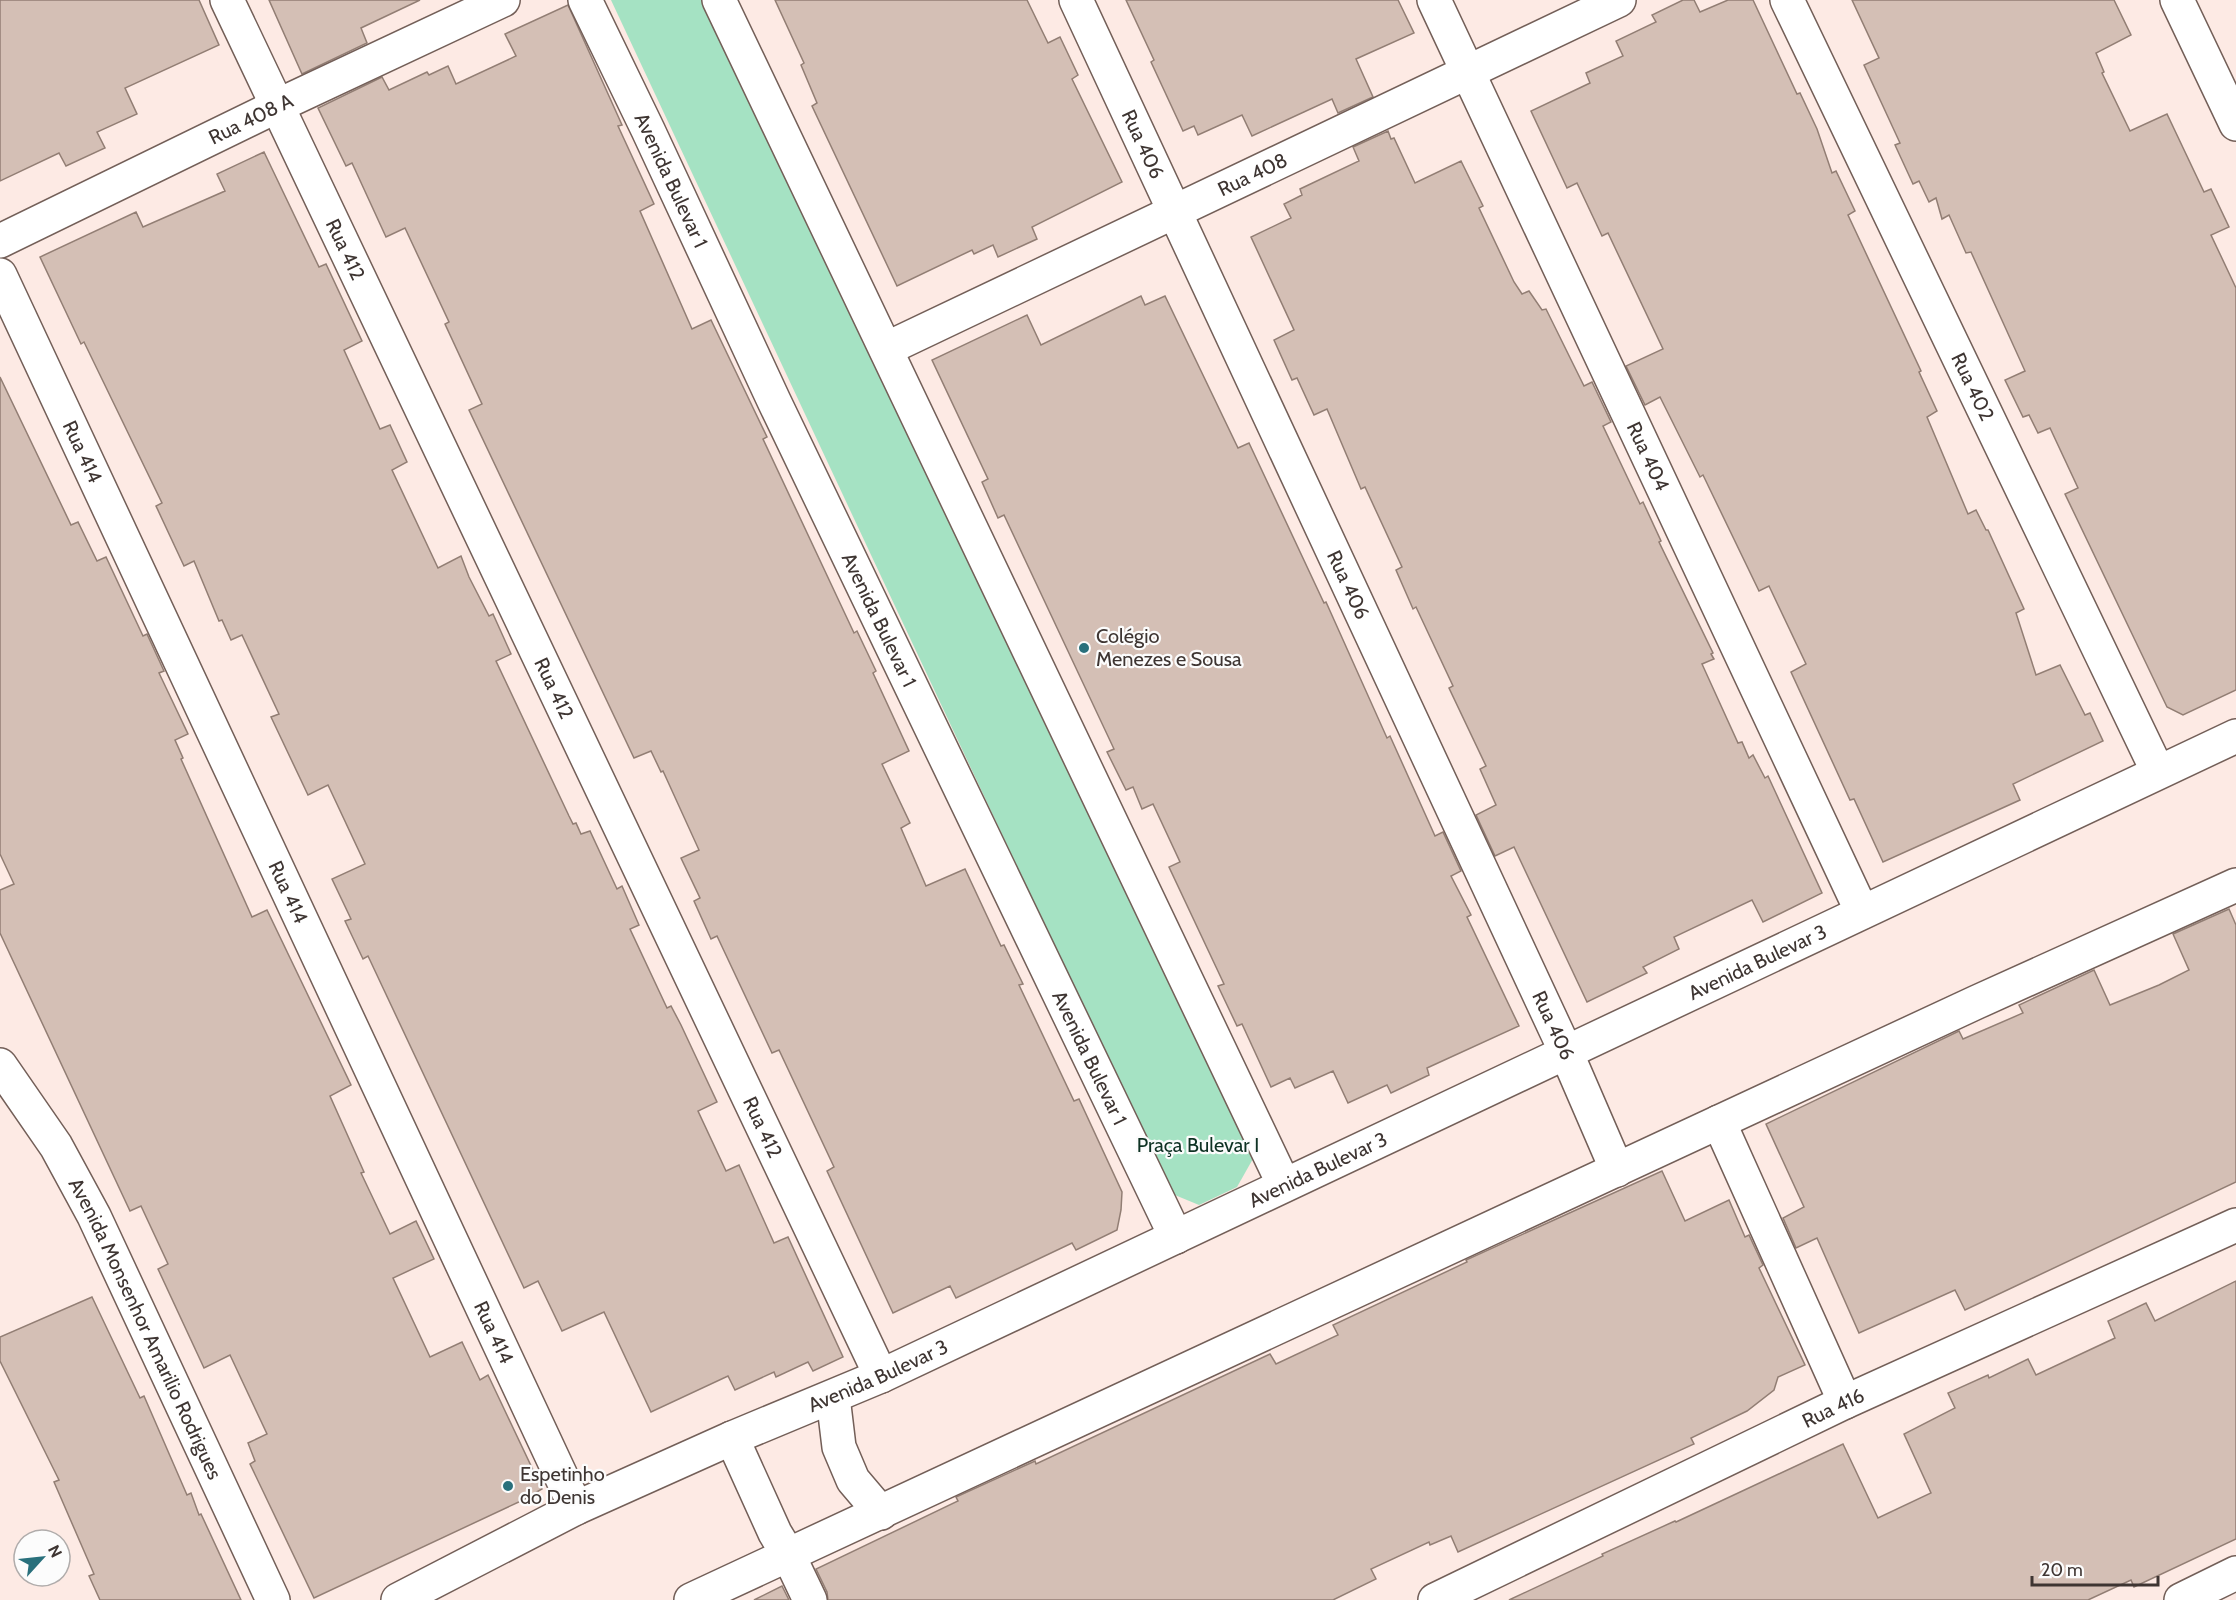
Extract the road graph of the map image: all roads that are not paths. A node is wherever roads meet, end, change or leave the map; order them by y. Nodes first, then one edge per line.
1 (227, 0) edge
2 (503, 0) edge
3 (585, 0) edge
4 (719, 0) edge
5 (1076, 0) edge
6 (1434, 0) edge
7 (1619, 0) edge
8 (1787, 0) edge
9 (2177, 0) edge
10 (1468, 71) junction
11 (277, 106) junction
12 (2236, 124) edge
13 (1175, 212) junction
14 (0, 241) edge
15 (0, 276) edge
16 (886, 349) junction
17 (2236, 736) edge
18 (2158, 772) junction
19 (2236, 885) edge
20 (1862, 912) junction
21 (1566, 1052) junction
22 (0, 1065) edge
23 (1719, 1122) junction
24 (1617, 1170) junction
25 (1284, 1185) junction
26 (2236, 1225) edge
27 (1176, 1237) junction
28 (880, 1376) junction
29 (833, 1397) junction
30 (1845, 1402) junction
31 (732, 1438) junction
32 (576, 1509) junction
33 (881, 1513) junction
34 (789, 1556) junction
35 (2236, 1573) edge
36 (273, 1600) edge
37 (398, 1600) edge
38 (691, 1600) edge
39 (810, 1600) edge
40 (1435, 1600) edge
41 (2181, 1600) edge

1 - 11 street, Rua 412
2 - 11 street, Rua 408 A
3 - 27 street, Avenida Bulevar 1
4 - 16 street
5 - 13 street, Rua 406
6 - 10 street, Rua 404
7 - 10 street, Rua 408
8 - 18 street, Rua 402
9 - 12 street
10 - 13 street, Rua 408
10 - 20 street, Rua 404
11 - 14 street, Rua 408 A
11 - 28 street, Rua 412
13 - 16 street, Rua 408
13 - 21 street, Rua 406
15 - 32 street, Rua 414
16 - 25 street
17 - 18 street, Avenida Bulevar 3
18 - 20 street, Avenida Bulevar 3
19 - 23 street
20 - 21 street, Avenida Bulevar 3
21 - 24 street, Rua 406
21 - 25 street, Avenida Bulevar 3
22 - 36 street, Avenida Monsenhor Amarilio Rodrigues
23 - 24 street
23 - 30 street
24 - 33 street
25 - 27 street, Avenida Bulevar 3
26 - 30 street, Rua 416
27 - 28 street, Avenida Bulevar 3
28 - 29 street, Avenida Bulevar 3
29 - 31 street, Avenida Bulevar 3
29 - 33 street
30 - 40 street, Rua 416
31 - 32 street, Avenida Bulevar 3
31 - 34 street
32 - 37 street, Avenida Bulevar 3
33 - 34 street
34 - 38 street
34 - 39 street
35 - 41 street

